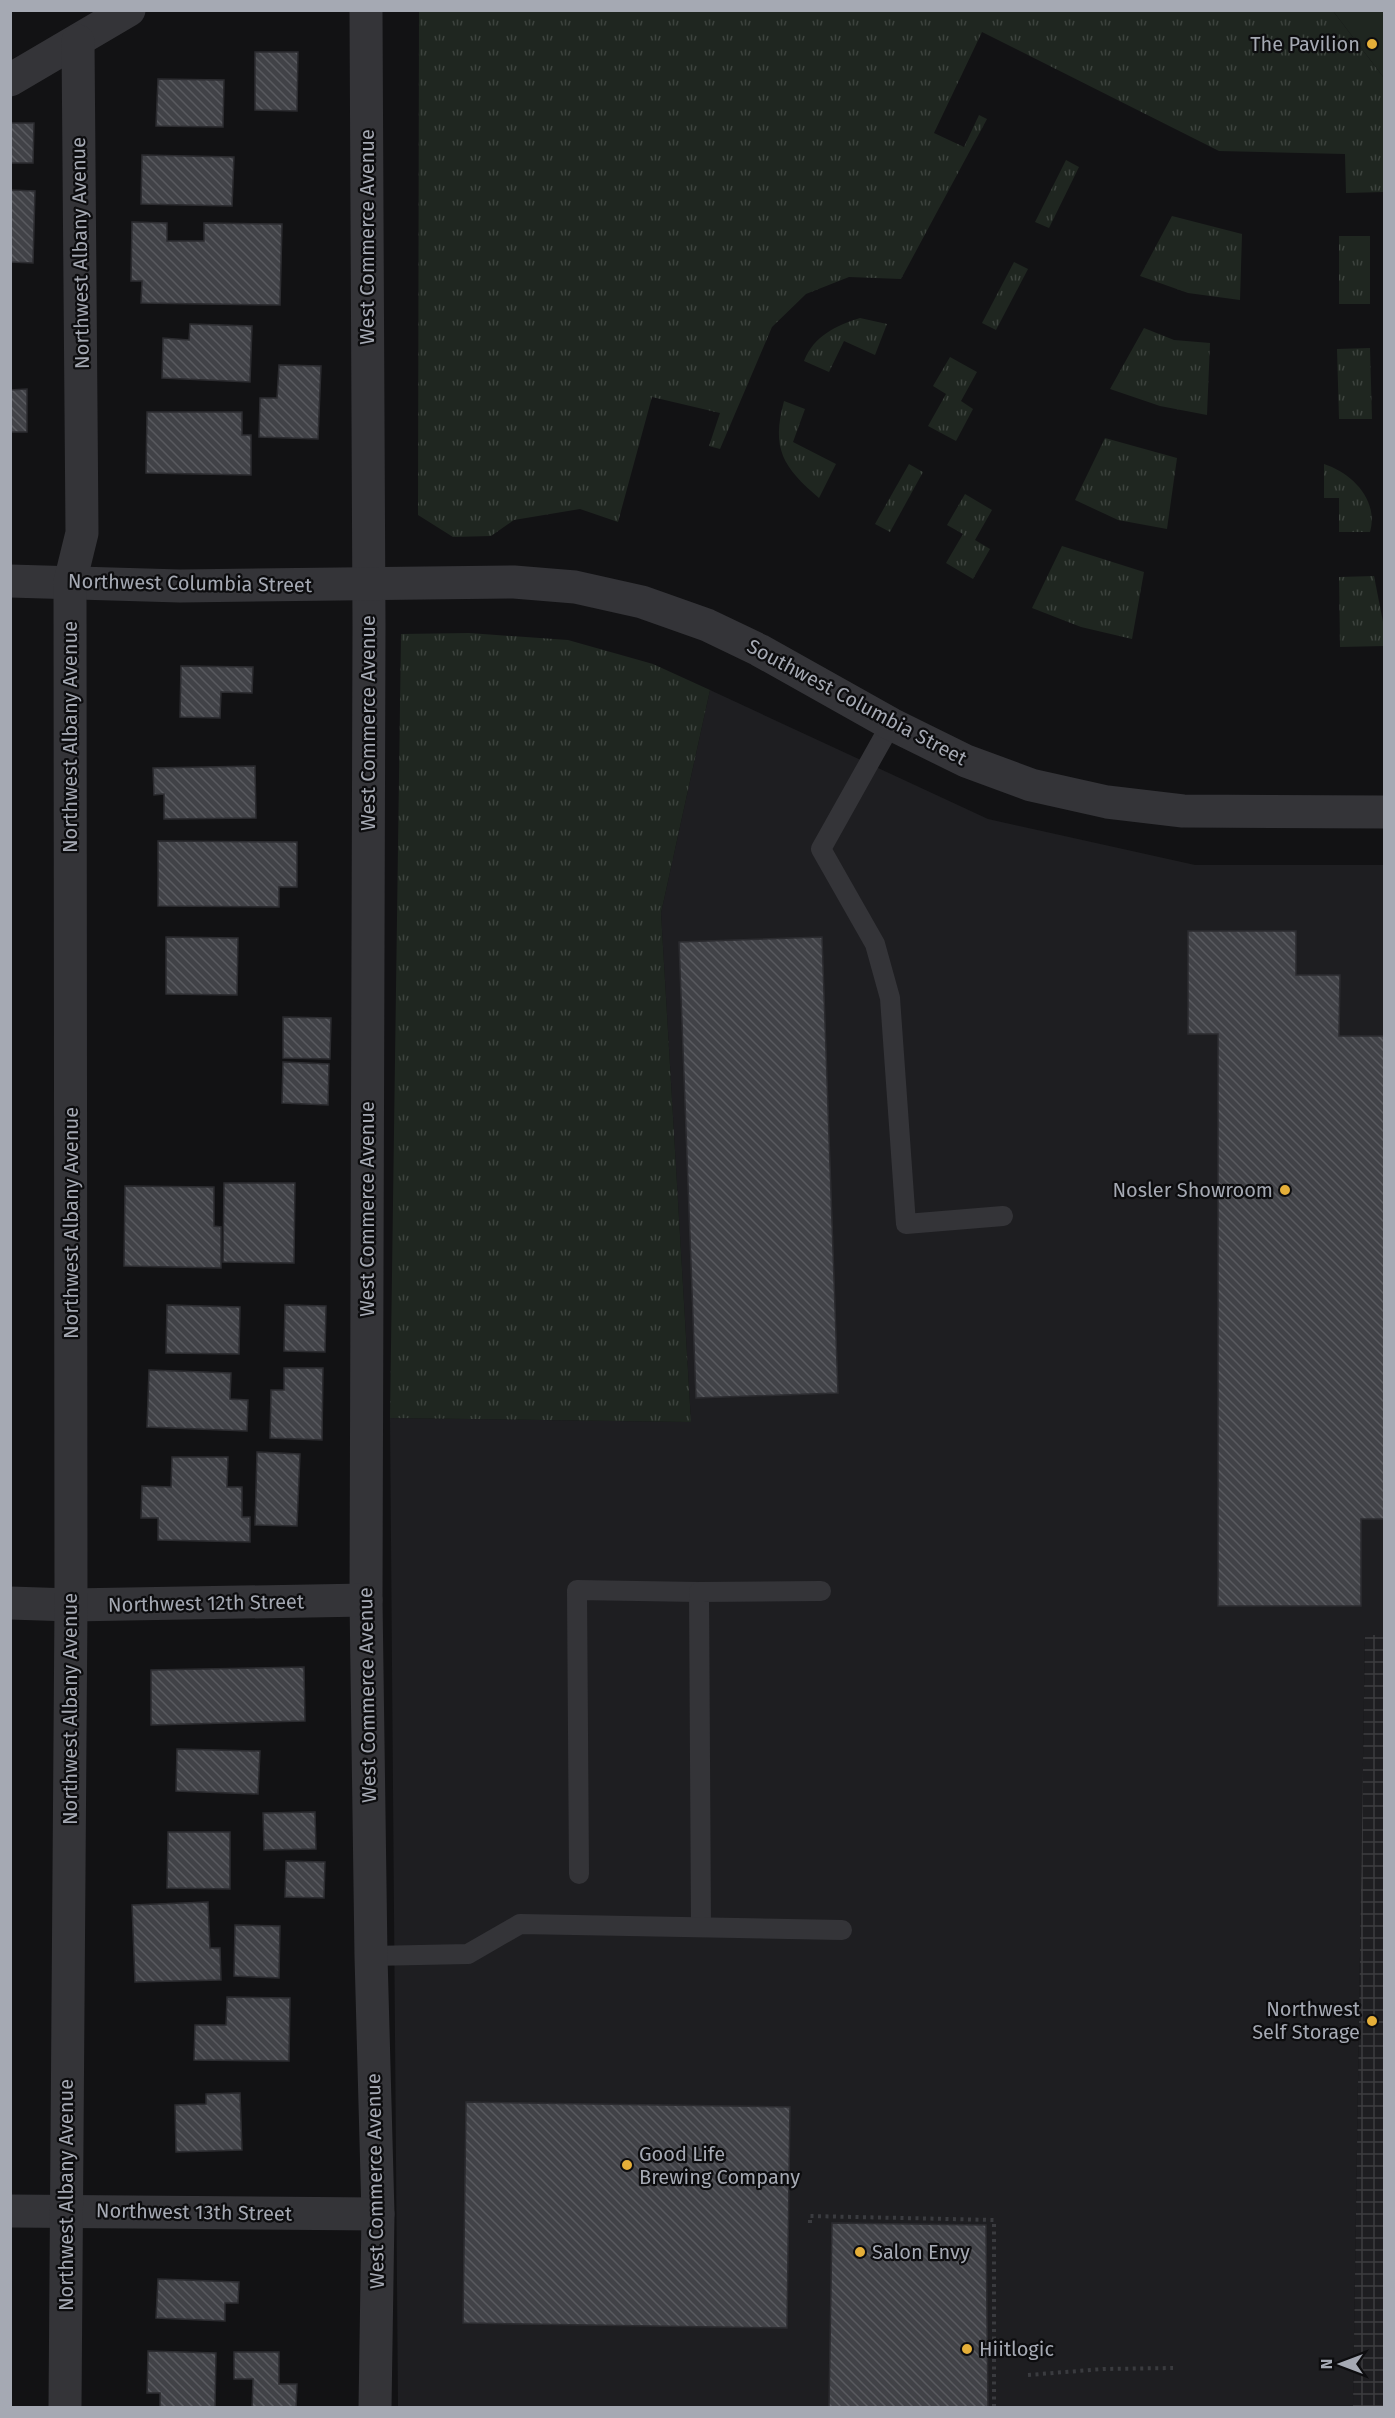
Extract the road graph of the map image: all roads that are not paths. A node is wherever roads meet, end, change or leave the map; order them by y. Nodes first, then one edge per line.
1 (129, 10) edge
2 (366, 10) edge
3 (78, 41) junction
4 (10, 80) edge
5 (10, 581) edge
6 (70, 582) junction
7 (369, 584) junction
8 (891, 724) junction
9 (1384, 812) edge
10 (1003, 1216) dead end
11 (821, 1591) dead end
12 (699, 1592) junction
13 (366, 1600) junction
14 (10, 1603) edge
15 (71, 1605) junction
16 (579, 1874) dead end
17 (701, 1927) junction
18 (842, 1930) dead end
19 (371, 1956) junction
20 (10, 2211) edge
21 (66, 2211) junction
22 (378, 2214) junction
23 (65, 2408) edge
24 (375, 2408) edge

1 - 3 street
2 - 7 street, West Commerce Avenue
3 - 4 street
3 - 6 street, Northwest Albany Avenue
5 - 6 street, Northwest Columbia Street
6 - 7 street, Northwest Columbia Street
6 - 15 street, Northwest Albany Avenue
7 - 8 street, Southwest Columbia Street
7 - 13 street, West Commerce Avenue
8 - 9 street, Southwest Columbia Street
8 - 10 lane
11 - 12 lane
12 - 16 lane
12 - 17 lane
13 - 15 street, Northwest 12th Street
13 - 19 street, West Commerce Avenue
14 - 15 street, Northwest 12th Street
15 - 21 street, Northwest Albany Avenue
17 - 18 lane
17 - 19 lane
19 - 22 street, West Commerce Avenue
20 - 21 street, Northwest 13th Street
21 - 22 street, Northwest 13th Street
21 - 23 street, Northwest Albany Avenue
22 - 24 street, West Commerce Avenue

